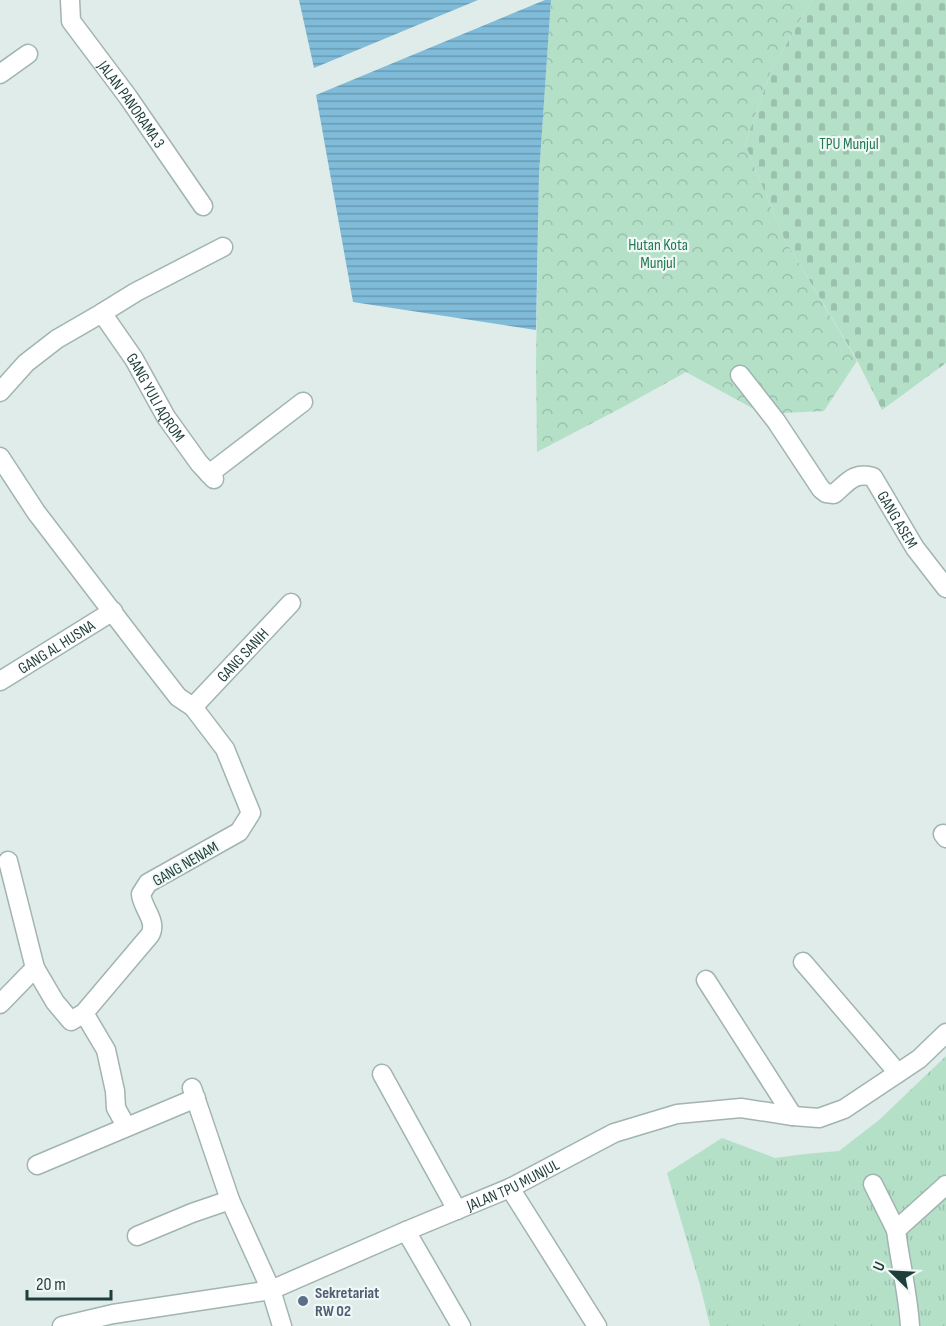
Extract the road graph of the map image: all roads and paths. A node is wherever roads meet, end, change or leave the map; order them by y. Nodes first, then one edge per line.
1 (70, 0) edge
2 (28, 54) dead end
3 (0, 74) edge
4 (203, 206) dead end
5 (223, 247) dead end
6 (102, 313) junction
7 (740, 375) dead end
8 (0, 392) edge
9 (303, 402) dead end
10 (0, 457) edge
11 (946, 588) edge
12 (291, 603) dead end
13 (113, 611) junction
14 (0, 681) edge
15 (193, 707) junction
16 (8, 861) dead end
17 (804, 962) dead end
18 (35, 968) junction
19 (706, 980) dead end
20 (0, 1004) edge
21 (84, 1013) junction
22 (946, 1033) edge
23 (898, 1073) junction
24 (382, 1074) dead end
25 (793, 1116) junction
26 (126, 1126) junction
27 (37, 1165) dead end
28 (873, 1184) dead end
29 (946, 1185) edge
30 (510, 1188) junction
31 (230, 1200) junction
32 (457, 1210) junction
33 (896, 1230) junction
34 (406, 1231) junction
35 (137, 1236) dead end
36 (271, 1290) junction
37 (62, 1326) edge
38 (282, 1326) edge
39 (461, 1326) edge
40 (597, 1326) edge
41 (910, 1326) edge

1 - 4 street, JALAN PANORAMA 3
2 - 3 street
5 - 6 street
6 - 8 street
6 - 9 street, GANG YULI AQROM
7 - 11 street, GANG ASEM
10 - 13 street, GANG NENAM
12 - 15 street, GANG SANIH
13 - 14 street, GANG AL HUSNA
13 - 15 street, GANG NENAM
15 - 21 street, GANG NENAM
16 - 18 street
17 - 23 street
18 - 20 street
18 - 21 street
19 - 25 street
21 - 26 street
22 - 23 street, JALAN TPU MUNJUL
23 - 25 street, JALAN TPU MUNJUL
24 - 32 street
25 - 30 street, JALAN TPU MUNJUL
26 - 27 street
26 - 31 street
28 - 33 street
29 - 33 street
30 - 32 street, JALAN TPU MUNJUL
30 - 40 street
31 - 35 street
31 - 36 street
32 - 34 street, JALAN TPU MUNJUL
33 - 41 street
34 - 36 street, JALAN TPU MUNJUL
34 - 39 street
36 - 37 street, JALAN TPU MUNJUL
36 - 38 street

